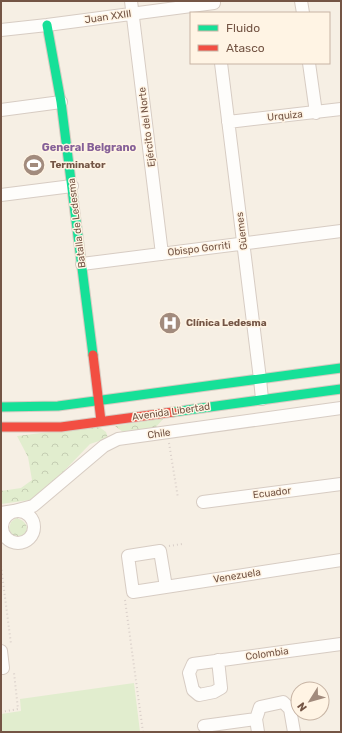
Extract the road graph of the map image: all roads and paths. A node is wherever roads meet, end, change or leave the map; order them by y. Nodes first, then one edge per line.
1 (131, 1) edge
2 (301, 1) edge
3 (214, 6) edge
4 (303, 12) edge
5 (133, 14) junction
6 (47, 25) junction
7 (1, 30) edge
8 (221, 64) edge
9 (309, 64) edge
10 (62, 102) junction
11 (341, 109) edge
12 (1, 110) edge
13 (316, 113) junction
14 (228, 122) junction
15 (72, 186) junction
16 (1, 195) edge
17 (341, 231) edge
18 (243, 244) junction
19 (162, 254) junction
20 (82, 264) junction
21 (341, 368) edge
22 (260, 379) junction
23 (341, 388) edge
24 (262, 399) junction
25 (98, 400) junction
26 (1, 406) edge
27 (341, 408) edge
28 (1, 413) edge
29 (101, 422) junction
30 (3, 427) edge
31 (168, 432) junction
32 (341, 484) edge
33 (178, 498) dead end
34 (203, 502) dead end
35 (1, 513) edge
36 (182, 544) dead end
37 (165, 546) dead end
38 (341, 560) edge
39 (166, 587) junction
40 (129, 595) junction
41 (341, 644) edge
42 (1, 651) edge
43 (218, 660) junction
44 (1, 668) edge
45 (256, 719) junction
46 (204, 726) dead end
47 (143, 732) edge
48 (258, 732) edge
49 (294, 732) edge

1 - 5 street, Ejército del Norte
2 - 4 street
3 - 5 street, Juan XXIII
5 - 6 street, Juan XXIII
5 - 19 street, Ejército del Norte
6 - 7 street, Juan XXIII
6 - 10 main road, Batalla de Ledesma
8 - 14 street, Güemes
9 - 13 street
10 - 12 street
10 - 15 main road, Batalla de Ledesma
11 - 13 street, Urquiza
13 - 14 street, Urquiza
14 - 18 street, Güemes
15 - 16 street
15 - 20 main road, Batalla de Ledesma
17 - 18 street, Obispo Gorriti
18 - 19 street, Obispo Gorriti
18 - 22 street, Güemes
19 - 20 street, Obispo Gorriti
20 - 25 main road, Batalla de Ledesma
21 - 22 main road, Avenida Libertad
22 - 24 street, Güemes
22 - 25 main road, Avenida Libertad
23 - 24 main road, Avenida Libertad
24 - 29 main road, Avenida Libertad
25 - 26 main road, Avenida Libertad
25 - 29 main road, Batalla de Ledesma
27 - 31 street, Chile
28 - 30 street
29 - 30 main road, Avenida Libertad
31 - 33 path
31 - 35 street, Chile
32 - 34 street, Ecuador
36 - 37 path
38 - 39 street, Venezuela
39 - 40 street, Venezuela
39 - 40 street
40 - 47 path
41 - 43 street, Colombia
42 - 44 street
43 - 43 street, Colombia
45 - 46 street
45 - 48 street
45 - 49 street

